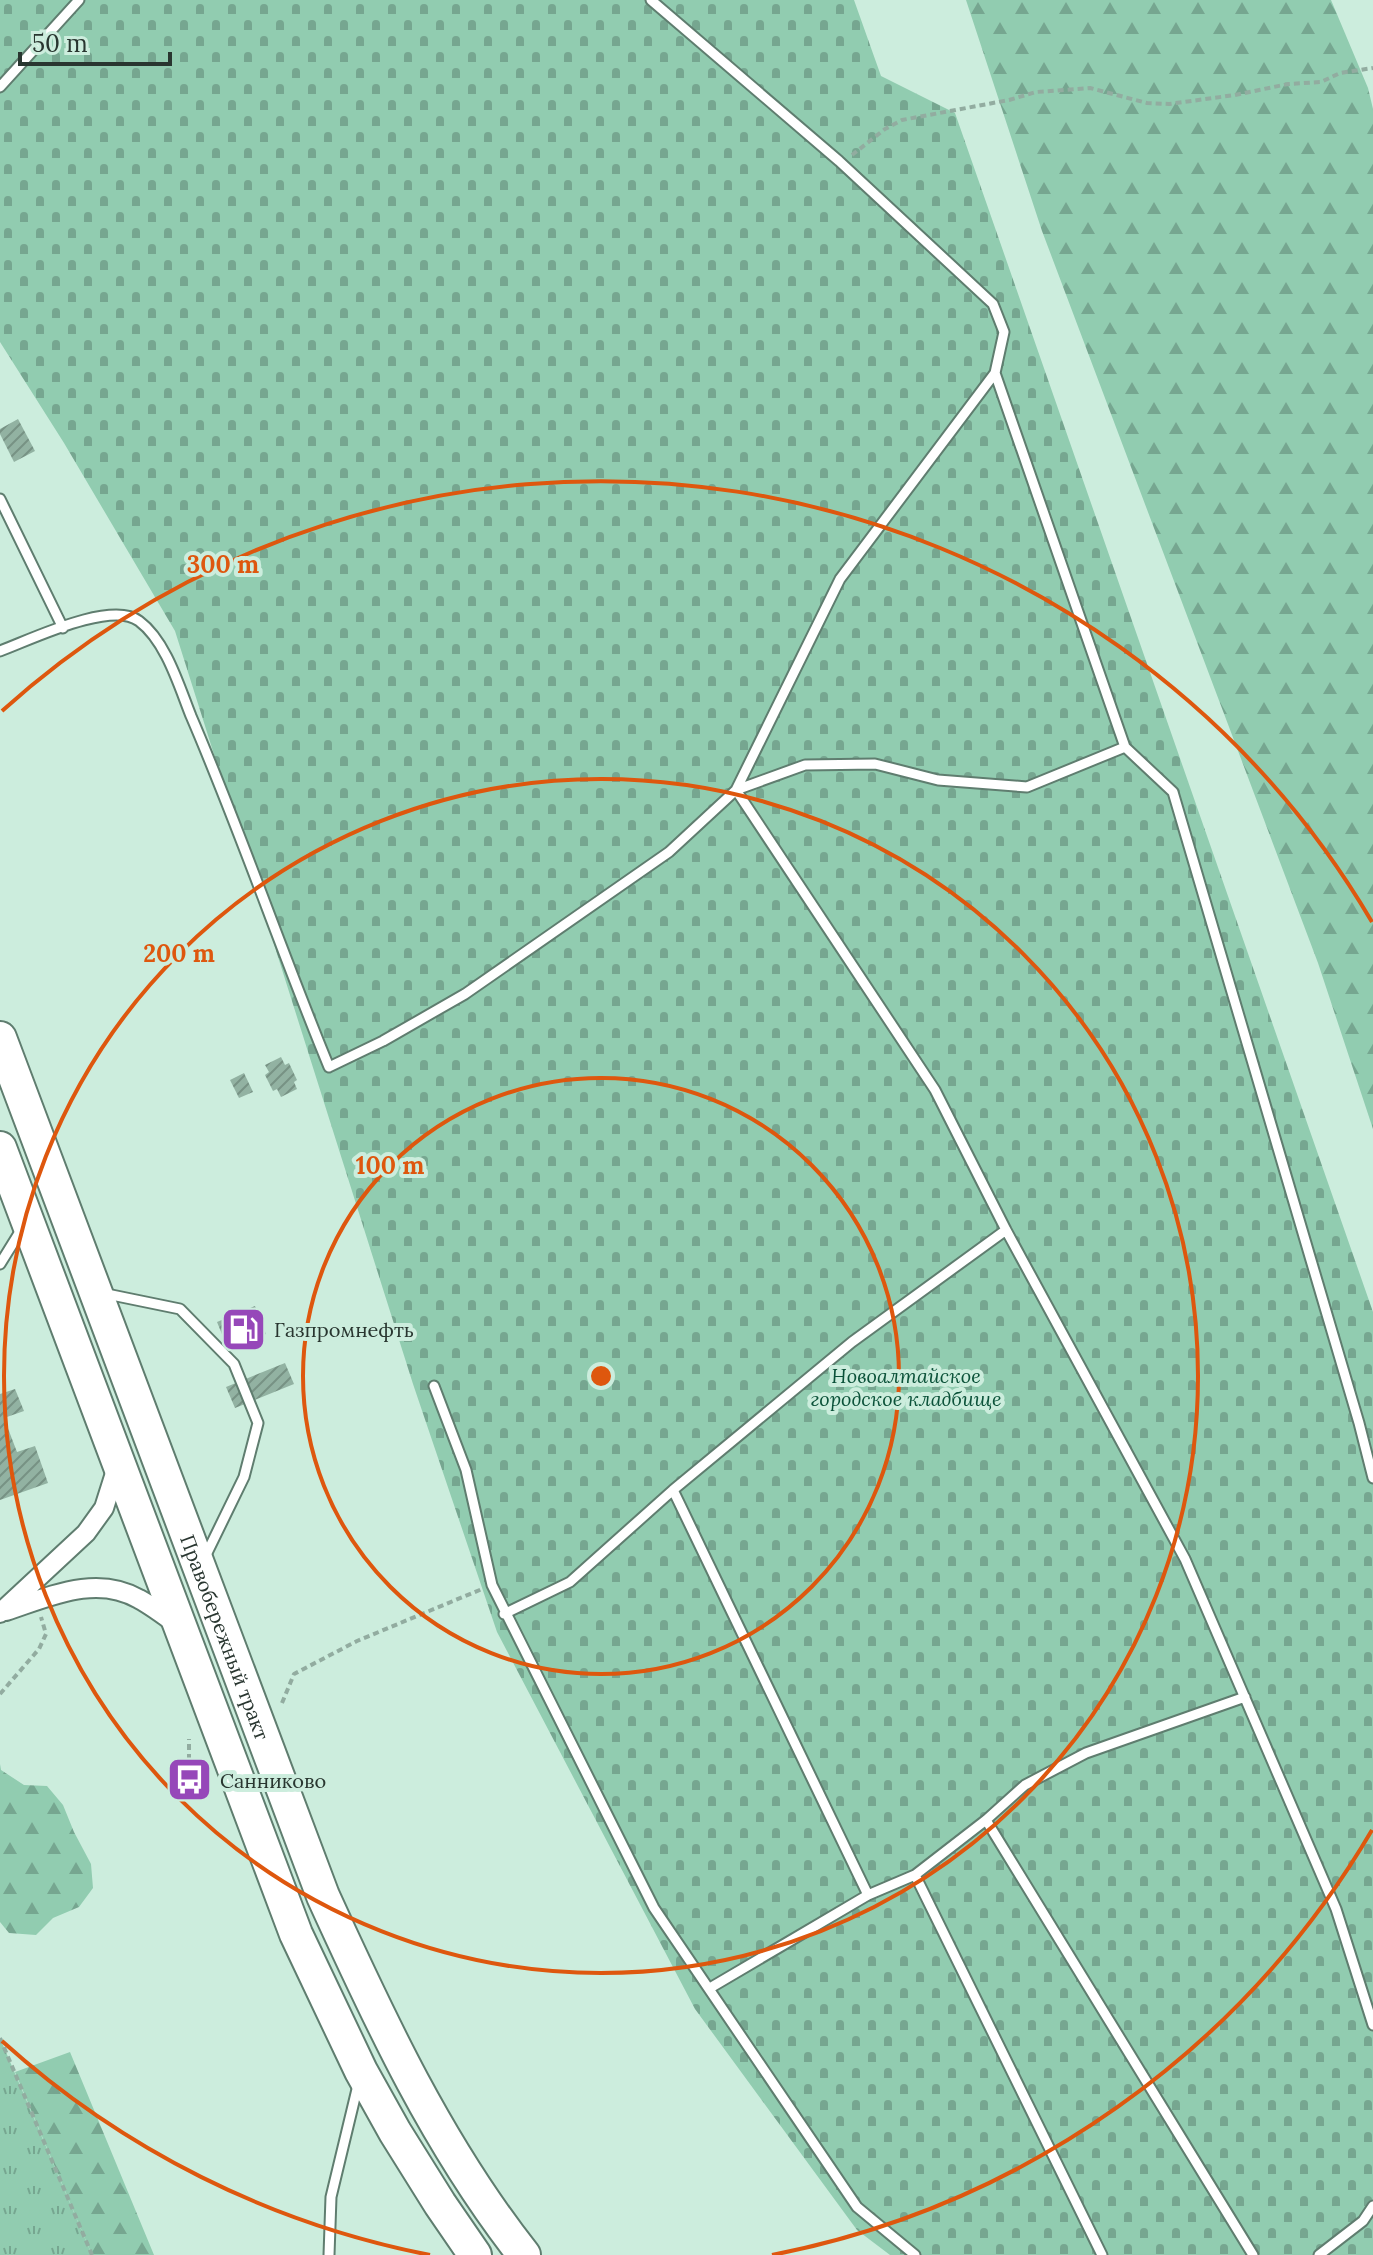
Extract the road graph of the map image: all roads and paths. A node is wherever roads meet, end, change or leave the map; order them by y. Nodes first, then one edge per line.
1 (79, 0) edge
2 (651, 0) edge
3 (1373, 68) edge
4 (0, 87) edge
5 (839, 161) junction
6 (995, 373) junction
7 (0, 499) edge
8 (63, 628) junction
9 (0, 651) edge
10 (1125, 747) junction
11 (736, 790) junction
12 (0, 1038) edge
13 (0, 1148) edge
14 (27, 1221) junction
15 (1006, 1230) junction
16 (0, 1264) edge
17 (95, 1291) junction
18 (434, 1386) dead end
19 (118, 1464) junction
20 (1373, 1478) edge
21 (673, 1490) junction
22 (200, 1567) junction
23 (492, 1585) junction
24 (37, 1601) junction
25 (0, 1613) edge
26 (504, 1614) junction
27 (178, 1625) junction
28 (0, 1694) edge
29 (1245, 1697) junction
30 (282, 1703) dead end
31 (189, 1739) dead end
32 (189, 1780) dead end
33 (986, 1820) junction
34 (915, 1875) junction
35 (868, 1895) junction
36 (710, 1988) junction
37 (1373, 2025) edge
38 (0, 2038) edge
39 (361, 2071) junction
40 (1373, 2206) edge
41 (92, 2255) edge
42 (329, 2255) edge
43 (475, 2255) edge
44 (524, 2255) edge
45 (915, 2255) edge
46 (1102, 2255) edge
47 (1253, 2255) edge
48 (1319, 2255) edge

1 - 4 lane
2 - 5 lane
3 - 5 path
5 - 6 lane
6 - 10 lane
6 - 11 lane
7 - 8 lane
8 - 9 lane
8 - 11 lane
10 - 11 lane
10 - 20 lane
11 - 15 lane
12 - 17 highway, Правобережный тракт
13 - 14 highway, Правобережный тракт
14 - 16 lane
14 - 19 highway, Правобережный тракт
15 - 21 lane
15 - 29 lane
17 - 22 highway, Правобережный тракт
17 - 22 lane
18 - 23 lane
19 - 25 street
19 - 27 highway, Правобережный тракт
21 - 26 lane
21 - 35 lane
22 - 44 highway, Правобережный тракт
23 - 26 lane
23 - 30 path
24 - 25 street
24 - 27 street
24 - 28 path
26 - 36 lane
27 - 39 highway, Правобережный тракт
29 - 33 lane
29 - 37 lane
31 - 32 path
33 - 34 lane
33 - 47 lane
34 - 35 lane
34 - 46 lane
35 - 36 lane
36 - 45 lane
38 - 41 path
39 - 42 lane
39 - 43 highway, Правобережный тракт
40 - 48 lane

